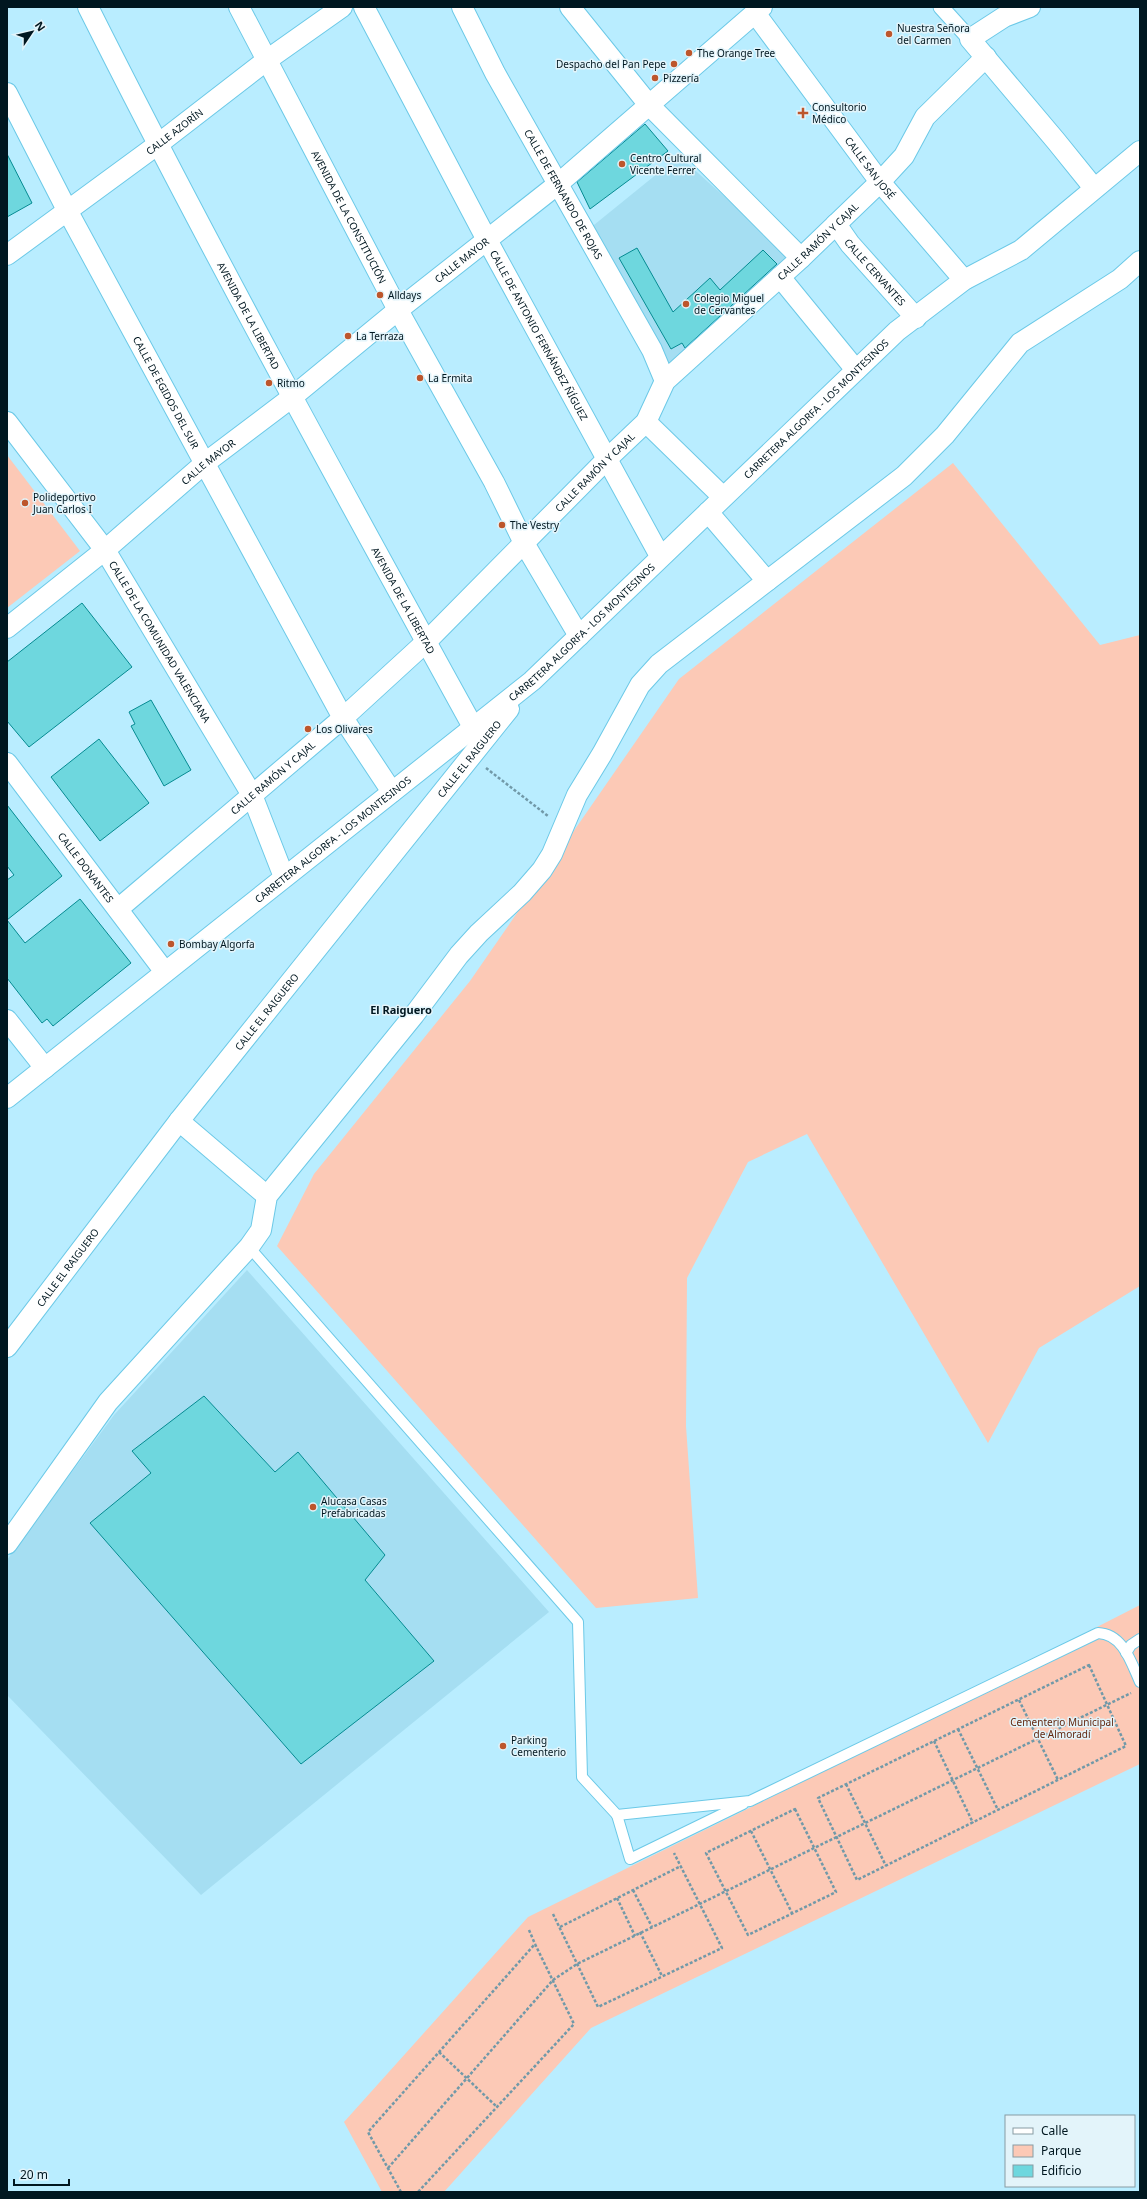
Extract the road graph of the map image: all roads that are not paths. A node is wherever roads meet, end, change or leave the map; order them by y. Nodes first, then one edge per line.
1 (88, 7) edge
2 (239, 7) edge
3 (342, 7) edge
4 (364, 7) edge
5 (462, 7) edge
6 (570, 7) edge
7 (941, 7) edge
8 (1019, 9) edge
9 (758, 10) edge
10 (970, 39) junction
11 (986, 57) junction
12 (266, 60) junction
13 (7, 93) edge
14 (648, 105) junction
15 (158, 145) junction
16 (1140, 151) edge
17 (880, 182) junction
18 (558, 184) junction
19 (1094, 188) junction
20 (67, 210) junction
21 (836, 224) junction
22 (488, 240) junction
23 (7, 255) edge
24 (801, 258) junction
25 (1140, 261) edge
26 (780, 277) junction
27 (964, 280) junction
28 (398, 310) junction
29 (916, 318) junction
30 (856, 370) junction
31 (665, 381) junction
32 (291, 398) junction
33 (7, 422) edge
34 (646, 422) junction
35 (607, 459) junction
36 (205, 463) junction
37 (723, 497) junction
38 (708, 512) junction
39 (524, 543) junction
40 (105, 550) junction
41 (660, 556) junction
42 (767, 581) junction
43 (7, 628) edge
44 (579, 636) junction
45 (426, 642) junction
46 (532, 680) junction
47 (343, 718) junction
48 (473, 727) junction
49 (7, 763) edge
50 (392, 792) junction
51 (252, 795) junction
52 (284, 877) junction
53 (118, 909) junction
54 (165, 972) junction
55 (7, 1020) edge
56 (45, 1068) junction
57 (7, 1098) edge
58 (179, 1121) junction
59 (267, 1196) junction
60 (249, 1247) junction
61 (7, 1347) edge
62 (7, 1544) edge
63 (1140, 1639) edge
64 (1126, 1653) junction
65 (1140, 1682) edge
66 (750, 1801) junction
67 (617, 1815) junction

1 - 15 street, AVENIDA DE LA LIBERTAD
2 - 12 street, AVENIDA DE LA CONSTITUCIÓN
3 - 12 street, CALLE AZORÍN
4 - 22 street, CALLE DE ANTONIO FERNÁNDEZ ÑÍGUEZ
5 - 18 street, CALLE DE FERNANDO DE ROJAS
6 - 14 street
7 - 10 street
8 - 10 street
9 - 14 street, CALLE MAYOR
9 - 17 street, CALLE SAN JOSÉ
10 - 11 street
11 - 17 street, CALLE RAMÓN Y CAJAL
11 - 19 street
12 - 15 street, CALLE AZORÍN
12 - 28 street, AVENIDA DE LA CONSTITUCIÓN
13 - 20 street, CALLE DE EGIDOS DEL SUR
14 - 18 street, CALLE MAYOR
14 - 24 street
15 - 20 street, CALLE AZORÍN
15 - 32 street, AVENIDA DE LA LIBERTAD
16 - 19 street, CARRETERA ALGORFA - LOS MONTESINOS
17 - 21 street, CALLE RAMÓN Y CAJAL
17 - 27 street, CALLE SAN JOSÉ
18 - 22 street, CALLE MAYOR
18 - 31 street, CALLE DE FERNANDO DE ROJAS
19 - 27 street, CARRETERA ALGORFA - LOS MONTESINOS
20 - 23 street, CALLE AZORÍN
20 - 36 street, CALLE DE EGIDOS DEL SUR
21 - 24 street, CALLE RAMÓN Y CAJAL
21 - 29 street, CALLE CERVANTES
22 - 28 street, CALLE MAYOR
22 - 35 street, CALLE DE ANTONIO FERNÁNDEZ ÑÍGUEZ
24 - 26 street, CALLE RAMÓN Y CAJAL
25 - 42 street
26 - 30 street
26 - 31 street, CALLE RAMÓN Y CAJAL
27 - 29 street, CARRETERA ALGORFA - LOS MONTESINOS
28 - 32 street, CALLE MAYOR
28 - 39 street, AVENIDA DE LA CONSTITUCIÓN
29 - 30 street, CARRETERA ALGORFA - LOS MONTESINOS
30 - 37 street, CARRETERA ALGORFA - LOS MONTESINOS
31 - 34 street, CALLE RAMÓN Y CAJAL
32 - 36 street, CALLE MAYOR
32 - 45 street, AVENIDA DE LA LIBERTAD
33 - 40 street, CALLE DE LA COMUNIDAD VALENCIANA
34 - 35 street, CALLE RAMÓN Y CAJAL
34 - 37 street
35 - 39 street, CALLE RAMÓN Y CAJAL
35 - 41 street, CALLE DE ANTONIO FERNÁNDEZ ÑÍGUEZ
36 - 40 street, CALLE MAYOR
36 - 47 street, CALLE DE EGIDOS DEL SUR
37 - 38 street, CARRETERA ALGORFA - LOS MONTESINOS
38 - 41 street, CARRETERA ALGORFA - LOS MONTESINOS
38 - 42 street
39 - 44 street, AVENIDA DE LA CONSTITUCIÓN
39 - 45 street, CALLE RAMÓN Y CAJAL
40 - 43 street, CALLE MAYOR
40 - 51 street, CALLE DE LA COMUNIDAD VALENCIANA
41 - 44 street, CARRETERA ALGORFA - LOS MONTESINOS
42 - 59 street
44 - 46 street, CARRETERA ALGORFA - LOS MONTESINOS
45 - 47 street, CALLE RAMÓN Y CAJAL
45 - 48 street, AVENIDA DE LA LIBERTAD
46 - 48 street, CARRETERA ALGORFA - LOS MONTESINOS
46 - 58 street, CALLE EL RAIGUERO
47 - 50 street, CALLE DE EGIDOS DEL SUR
47 - 51 street, CALLE RAMÓN Y CAJAL
48 - 50 street, CARRETERA ALGORFA - LOS MONTESINOS
49 - 53 street, CALLE DONANTES
50 - 52 street, CARRETERA ALGORFA - LOS MONTESINOS
51 - 52 street, CALLE DE LA COMUNIDAD VALENCIANA
51 - 53 street, CALLE RAMÓN Y CAJAL
52 - 54 street, CARRETERA ALGORFA - LOS MONTESINOS
53 - 54 street, CALLE DONANTES
54 - 56 street, CARRETERA ALGORFA - LOS MONTESINOS
55 - 56 street
56 - 57 street, CARRETERA ALGORFA - LOS MONTESINOS
58 - 59 street
58 - 61 street, CALLE EL RAIGUERO
59 - 60 street
60 - 62 street
60 - 67 lane
63 - 64 lane
64 - 65 lane
64 - 66 lane
66 - 67 lane
66 - 67 lane

